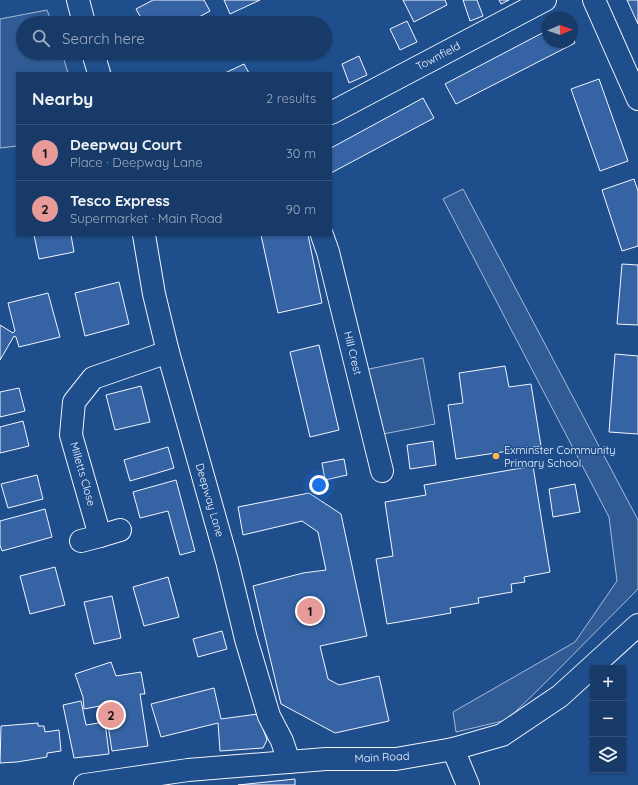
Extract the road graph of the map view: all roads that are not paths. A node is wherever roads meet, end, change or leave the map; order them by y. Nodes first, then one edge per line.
1 (78, 0) edge
2 (545, 0) edge
3 (594, 0) edge
4 (82, 16) edge
5 (95, 60) edge
6 (99, 72) edge
7 (638, 99) edge
8 (332, 112) edge
9 (144, 236) edge
10 (322, 236) edge
11 (168, 352) junction
12 (382, 471) dead end
13 (100, 536) dead end
14 (638, 625) edge
15 (453, 749) junction
16 (288, 762) junction
17 (85, 785) edge
18 (468, 785) edge

1 - 4 street
2 - 8 street, Townfield
3 - 7 street
5 - 6 street
9 - 11 street, Deepway Lane
10 - 12 street, Hill Crest
11 - 13 street, Milletts Close
11 - 16 street, Deepway Lane
14 - 15 street, Main Road
15 - 16 street, Main Road
15 - 18 street
16 - 17 street, Main Road

